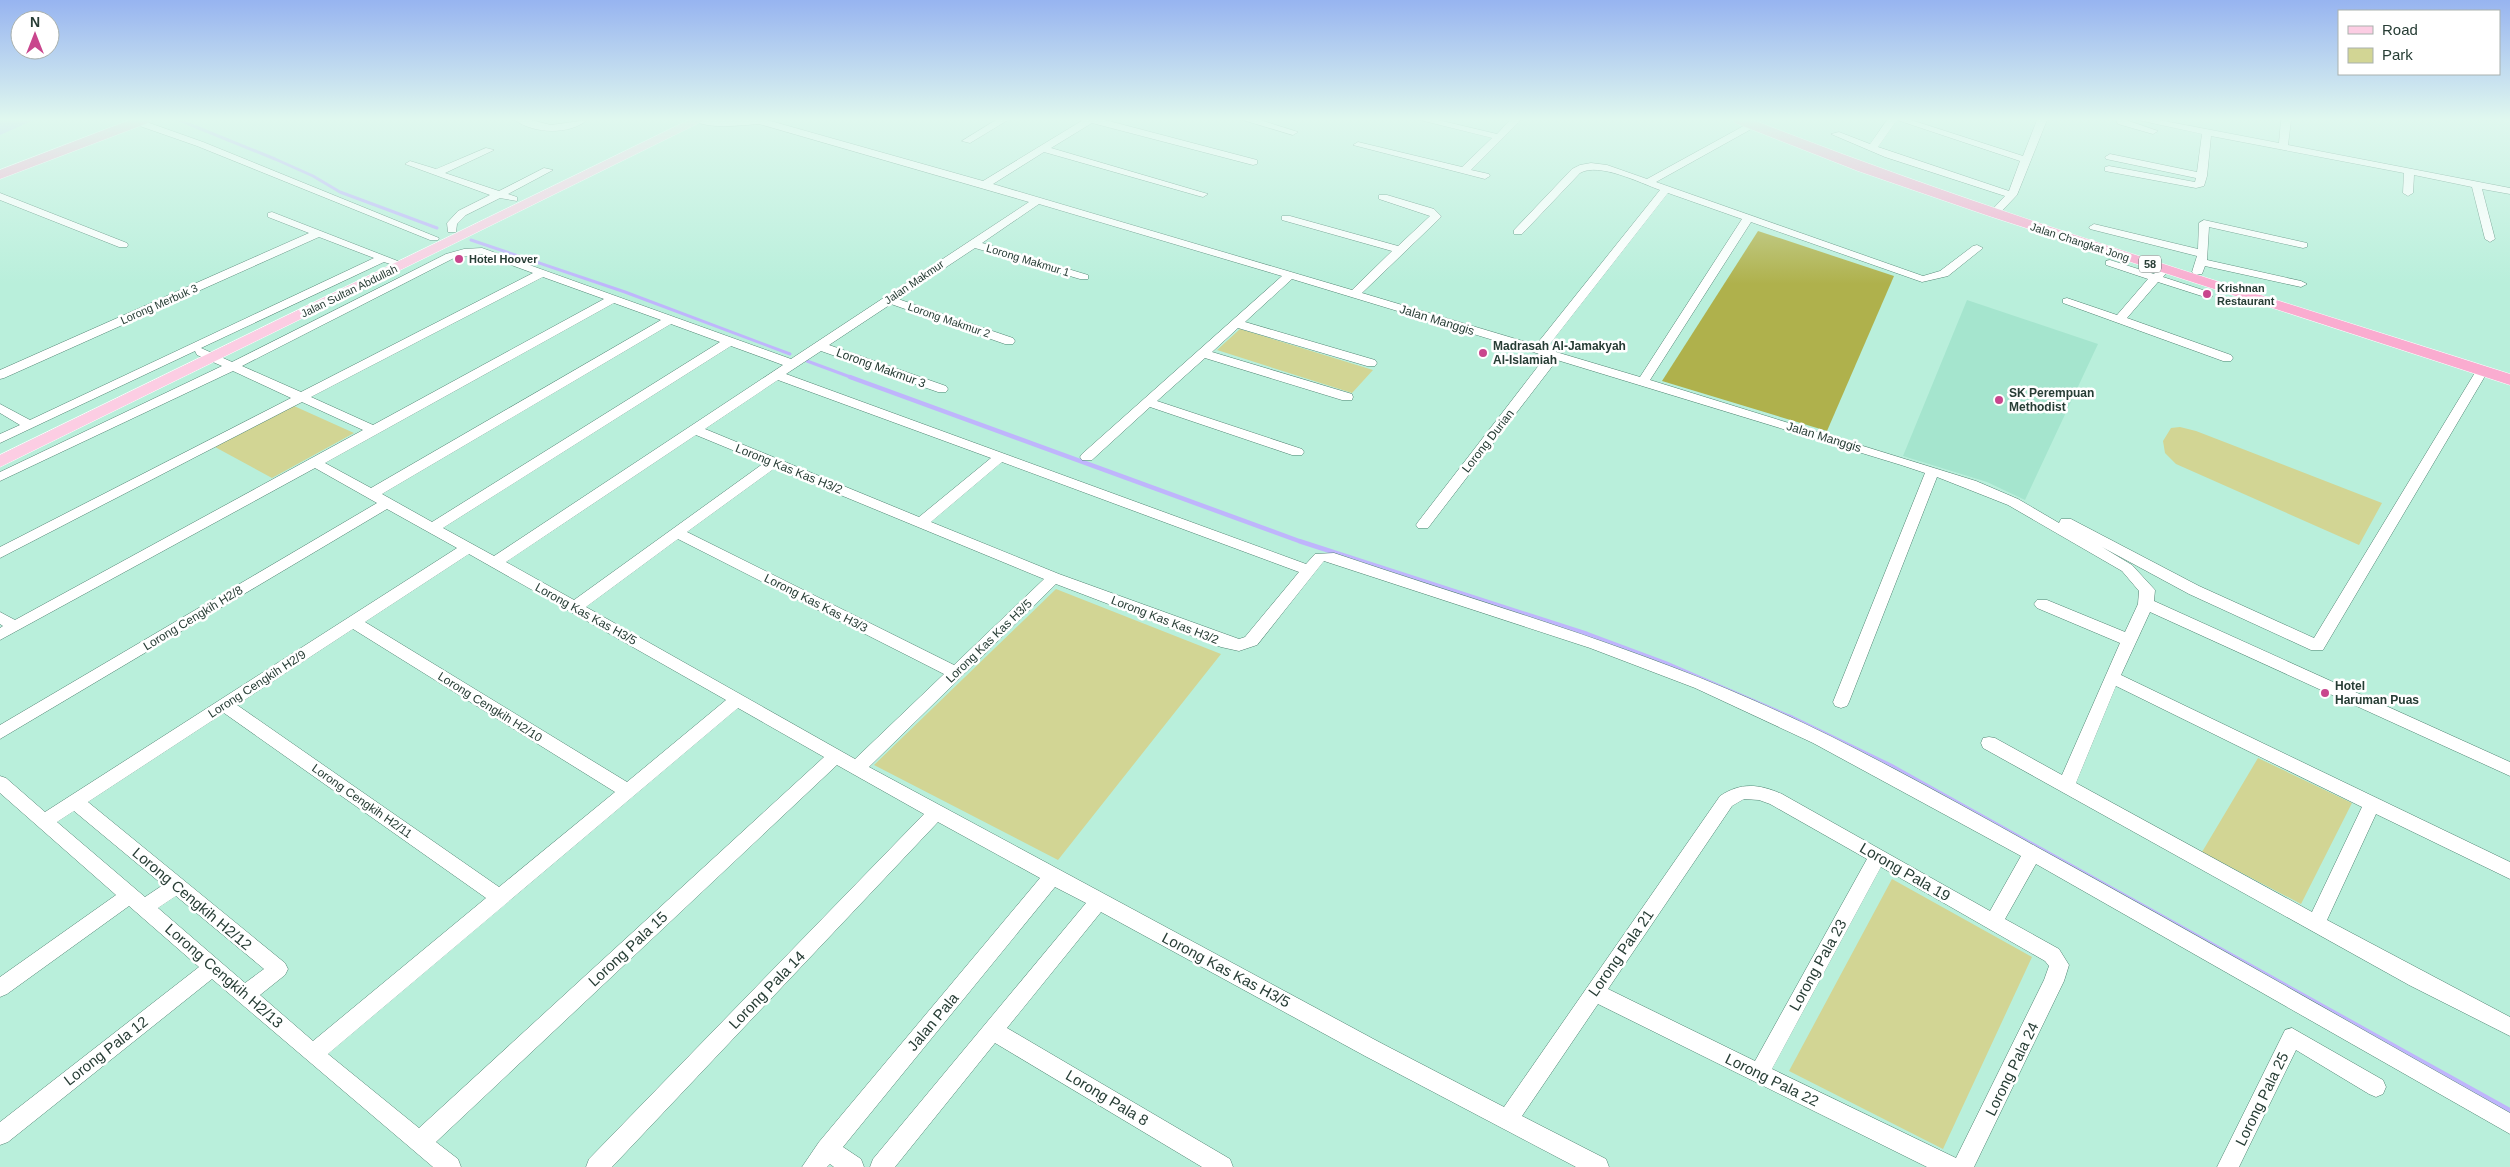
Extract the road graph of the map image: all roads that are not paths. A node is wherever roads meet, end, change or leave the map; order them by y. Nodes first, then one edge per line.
1 (276, 174) edge
2 (440, 174) edge
3 (539, 174) edge
4 (566, 174) edge
5 (586, 174) edge
6 (948, 174) edge
7 (1001, 174) edge
8 (1134, 174) edge
9 (1480, 174) edge
10 (1575, 174) edge
11 (1626, 174) edge
12 (1662, 174) edge
13 (1889, 174) edge
14 (1895, 174) edge
15 (1949, 174) edge
16 (2020, 174) edge
17 (2136, 174) edge
18 (2195, 174) edge
19 (2409, 175) joint
20 (1485, 176) dead end
21 (2202, 176) joint
22 (1648, 182) junction
23 (984, 185) junction
24 (1666, 189) junction
25 (2478, 189) junction
26 (2510, 191) edge
27 (547, 193) junction
28 (2408, 193) dead end
29 (498, 194) junction
30 (1203, 194) dead end
31 (2012, 195) junction
32 (0, 196) edge
33 (1383, 197) dead end
34 (513, 200) junction
35 (2510, 200) edge
36 (1037, 201) junction
37 (1997, 211) junction
38 (272, 215) dead end
39 (502, 216) junction
40 (1286, 218) dead end
41 (1748, 219) junction
42 (2094, 227) dead end
43 (452, 230) junction
44 (1518, 232) dead end
45 (318, 233) junction
46 (434, 238) junction
47 (2490, 239) dead end
48 (971, 243) junction
49 (123, 245) dead end
50 (2303, 245) dead end
51 (1977, 248) dead end
52 (1400, 250) junction
53 (392, 261) junction
54 (2201, 262) junction
55 (2110, 263) dead end
56 (542, 273) junction
57 (2160, 274) junction
58 (1290, 275) junction
59 (378, 277) junction
60 (1084, 277) dead end
61 (396, 284) junction
62 (2301, 284) dead end
63 (1354, 294) junction
64 (2208, 296) dead end
65 (614, 298) junction
66 (888, 299) junction
67 (2067, 301) dead end
68 (671, 319) junction
69 (2120, 320) junction
70 (1236, 323) junction
71 (730, 341) junction
72 (1009, 341) dead end
73 (820, 346) junction
74 (1538, 351) junction
75 (1203, 353) junction
76 (207, 354) junction
77 (1553, 356) junction
78 (2227, 358) dead end
79 (1371, 363) dead end
80 (793, 364) junction
81 (233, 366) junction
82 (2482, 371) junction
83 (2510, 371) edge
84 (0, 375) edge
85 (777, 375) junction
86 (2510, 380) edge
87 (1642, 383) junction
88 (942, 389) dead end
89 (301, 397) junction
90 (1347, 397) dead end
91 (1147, 402) junction
92 (0, 408) edge
93 (30, 425) junction
94 (373, 430) junction
95 (694, 430) junction
96 (0, 439) edge
97 (1297, 452) dead end
98 (3, 456) edge
99 (1000, 457) junction
100 (1088, 457) dead end
101 (314, 462) junction
102 (773, 463) junction
103 (24, 466) junction
104 (1932, 471) junction
105 (0, 478) edge
106 (380, 498) junction
107 (2042, 518) junction
108 (921, 523) junction
109 (1423, 525) dead end
110 (433, 528) junction
111 (677, 534) junction
112 (468, 548) junction
113 (0, 553) edge
114 (494, 563) junction
115 (1309, 570) junction
116 (1054, 578) junction
117 (2147, 597) junction
118 (2042, 604) dead end
119 (575, 607) junction
120 (0, 617) edge
121 (353, 622) junction
122 (15, 627) junction
123 (0, 635) edge
124 (2129, 640) junction
125 (955, 673) junction
126 (2112, 677) junction
127 (738, 700) junction
128 (1841, 702) dead end
129 (224, 705) junction
130 (0, 732) edge
131 (1989, 743) dead end
132 (836, 756) junction
133 (2508, 764) edge
134 (858, 767) junction
135 (0, 783) edge
136 (2066, 787) junction
137 (627, 791) junction
138 (1740, 792) joint
139 (75, 802) junction
140 (2372, 804) junction
141 (936, 813) junction
142 (45, 821) junction
143 (2032, 853) junction
144 (1878, 856) junction
145 (2510, 871) edge
146 (1053, 876) junction
147 (177, 886) junction
148 (500, 898) junction
149 (138, 901) junction
150 (1099, 901) junction
151 (1994, 922) junction
152 (2316, 924) junction
153 (213, 967) junction
154 (2058, 969) joint
155 (0, 988) edge
156 (1594, 992) junction
157 (244, 995) junction
158 (2510, 1027) edge
159 (992, 1030) junction
160 (313, 1054) junction
161 (1759, 1073) junction
162 (2376, 1087) dead end
163 (1507, 1120) junction
164 (2510, 1124) edge
165 (0, 1135) edge
166 (420, 1142) junction
167 (827, 1149) junction
168 (450, 1167) edge
169 (597, 1167) edge
170 (813, 1167) edge
171 (853, 1167) edge
172 (881, 1167) edge
173 (1222, 1167) edge
174 (1598, 1167) edge
175 (1950, 1167) edge
176 (1964, 1167) edge
177 (2228, 1167) edge

1 - 46 street
2 - 29 street
3 - 29 street
4 - 34 main road, Jalan Sultan Abdullah
5 - 27 main road, Jalan Sultan Abdullah
6 - 23 street, Jalan Manggis
7 - 23 street
8 - 30 street
9 - 20 street
10 - 44 street
11 - 22 street
12 - 22 street
13 - 37 highway, Jalan Changkat Jong / 58
14 - 37 highway, Jalan Changkat Jong / 58
15 - 31 street
16 - 31 street
17 - 21 street
18 - 21 street
19 - 25 street
19 - 28 street
22 - 24 street
23 - 36 street, Jalan Manggis
24 - 41 street
24 - 74 street
25 - 26 street
25 - 35 street
25 - 47 street
27 - 34 main road
27 - 39 main road, Jalan Sultan Abdullah
29 - 34 street
29 - 43 street
31 - 37 street
32 - 49 street
33 - 52 street
34 - 39 main road
34 - 43 main road, Jalan Sultan Abdullah
36 - 48 street, Jalan Makmur
36 - 58 street, Jalan Manggis
37 - 54 highway, Jalan Changkat Jong / 58
37 - 57 highway, Jalan Changkat Jong / 58
38 - 45 street
39 - 53 main road, Jalan Sultan Abdullah
40 - 52 street
41 - 51 street
41 - 87 street
42 - 54 street
43 - 46 main road, Jalan Sultan Abdullah
45 - 53 street
45 - 84 street, Lorong Merbuk 3
46 - 53 main road, Jalan Sultan Abdullah
48 - 60 street, Lorong Makmur 1
48 - 66 street, Jalan Makmur
50 - 54 street
52 - 63 street
53 - 59 main road, Jalan Sultan Abdullah
53 - 76 main road, Jalan Sultan Abdullah
53 - 93 street
54 - 62 street
54 - 83 highway, Jalan Changkat Jong / 58
55 - 57 street
56 - 61 street
56 - 65 street
56 - 89 street
57 - 64 street
57 - 69 street
57 - 82 highway, Jalan Changkat Jong / 58
58 - 63 street, Jalan Manggis
58 - 70 street
59 - 61 street
59 - 76 main road, Jalan Sultan Abdullah
61 - 81 street
63 - 74 street, Jalan Manggis
65 - 68 street
65 - 94 street
66 - 72 street, Lorong Makmur 2
66 - 73 street, Jalan Makmur
67 - 69 street
68 - 71 street
68 - 106 street, Lorong Cengkih H2/8
69 - 78 street
70 - 75 street
70 - 79 street
71 - 80 street
71 - 110 street
73 - 80 street, Jalan Makmur
73 - 88 street, Lorong Makmur 3
74 - 77 street, Jalan Manggis
75 - 90 street
75 - 91 street
76 - 81 street
76 - 98 main road, Jalan Sultan Abdullah
77 - 87 street, Jalan Manggis
77 - 109 street, Lorong Durian
80 - 85 street, Jalan Makmur
81 - 89 street
81 - 103 street
82 - 86 highway, Jalan Changkat Jong / 58
82 - 107 street
85 - 95 street, Jalan Makmur
85 - 99 street
87 - 104 street, Jalan Manggis
89 - 94 street
89 - 113 street
91 - 97 street
91 - 100 street
92 - 93 street
93 - 96 street
94 - 101 street
95 - 102 street, Lorong Kas Kas H3/2
95 - 114 street, Jalan Makmur
98 - 103 street
99 - 108 street
99 - 115 street
101 - 106 street, Lorong Kas Kas H3/5
101 - 122 street
102 - 108 street, Lorong Kas Kas H3/2
102 - 111 street
103 - 105 street
104 - 107 street, Jalan Manggis
104 - 128 street
106 - 110 street, Lorong Kas Kas H3/5
106 - 130 street, Lorong Cengkih H2/8
107 - 117 street, Jalan Manggis
108 - 116 street, Lorong Kas Kas H3/2
110 - 112 street, Lorong Kas Kas H3/5
111 - 119 street
111 - 125 street, Lorong Kas Kas H3/3
112 - 114 street, Lorong Kas Kas H3/5
112 - 121 street, Lorong Cengkih H2/9
114 - 119 street, Lorong Kas Kas H3/5
115 - 116 street, Lorong Kas Kas H3/2
115 - 143 street, Lorong Kas Kas H3/2
116 - 125 street, Lorong Kas Kas H3/5
117 - 124 street
117 - 133 street
118 - 124 street
119 - 127 street, Lorong Kas Kas H3/5
120 - 122 street
121 - 129 street, Lorong Cengkih H2/9
121 - 137 street, Lorong Cengkih H2/10
122 - 123 street
124 - 126 street
125 - 134 street, Lorong Kas Kas H3/5
126 - 136 street
126 - 140 street
127 - 132 street, Lorong Kas Kas H3/5
127 - 137 street
129 - 139 street, Lorong Cengkih H2/9
129 - 148 street, Lorong Cengkih H2/11
131 - 136 street
132 - 134 street, Lorong Kas Kas H3/5
132 - 166 street, Lorong Pala 15
134 - 141 street, Lorong Kas Kas H3/5
135 - 142 street, Lorong Cengkih H2/13
136 - 152 street
137 - 148 street
138 - 144 street, Lorong Pala 19
138 - 156 street, Lorong Pala 21
139 - 142 street, Lorong Cengkih H2/9
139 - 147 street, Lorong Cengkih H2/12
140 - 145 street
140 - 152 street
141 - 146 street, Lorong Kas Kas H3/5
141 - 169 street, Lorong Pala 14
142 - 149 street, Lorong Cengkih H2/13
143 - 151 street
143 - 164 street, Lorong Kas Kas H3/2
144 - 151 street, Lorong Pala 19
144 - 161 street, Lorong Pala 23
146 - 150 street, Lorong Kas Kas H3/5
146 - 167 street, Jalan Pala
147 - 149 street
147 - 157 street, Lorong Cengkih H2/12
148 - 160 street
149 - 153 street, Lorong Cengkih H2/13
149 - 155 street
150 - 159 street
150 - 163 street, Lorong Kas Kas H3/5
151 - 154 street, Lorong Pala 19
152 - 158 street
153 - 157 street, Lorong Cengkih H2/13
153 - 165 street, Lorong Pala 12
154 - 176 street, Lorong Pala 24
156 - 161 street, Lorong Pala 22
156 - 163 street, Lorong Pala 21
157 - 160 street, Lorong Cengkih H2/13
159 - 172 street
159 - 173 street, Lorong Pala 8
160 - 166 street, Lorong Cengkih H2/13
161 - 175 street, Lorong Pala 22
162 - 177 street, Lorong Pala 25
163 - 174 street, Lorong Kas Kas H3/5
166 - 168 street, Lorong Cengkih H2/13
167 - 170 street, Jalan Pala
167 - 171 street

